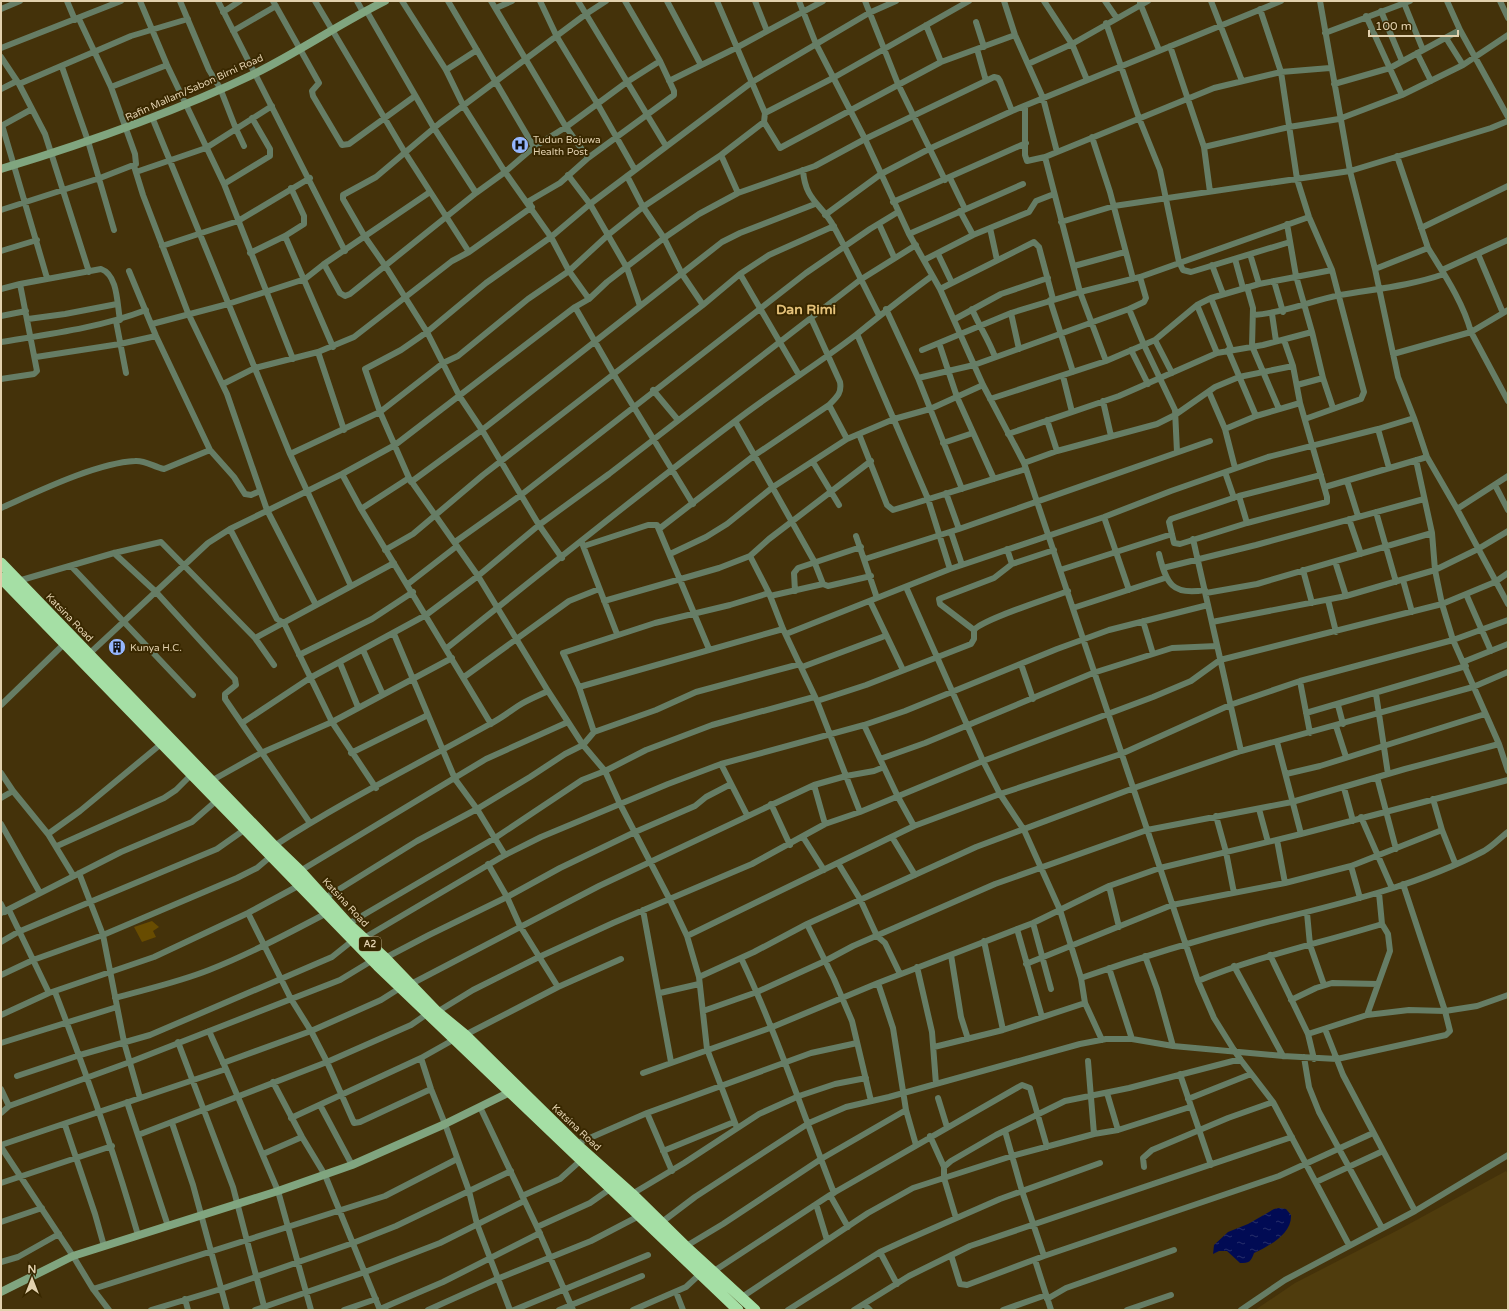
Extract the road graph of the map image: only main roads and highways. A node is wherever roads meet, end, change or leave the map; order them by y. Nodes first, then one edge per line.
1 (1, 563) edge
2 (2, 582) edge
3 (432, 1013) junction
4 (681, 1249) junction
5 (733, 1308) edge
6 (755, 1310) edge

1 - 3 highway, Katsina Road / A2
2 - 3 highway, Katsina Road / A2
3 - 4 highway, Katsina Road / A2
3 - 4 highway, Katsina Road / A2
4 - 5 highway, Katsina Road / A2
4 - 6 highway, Katsina Road / A2

